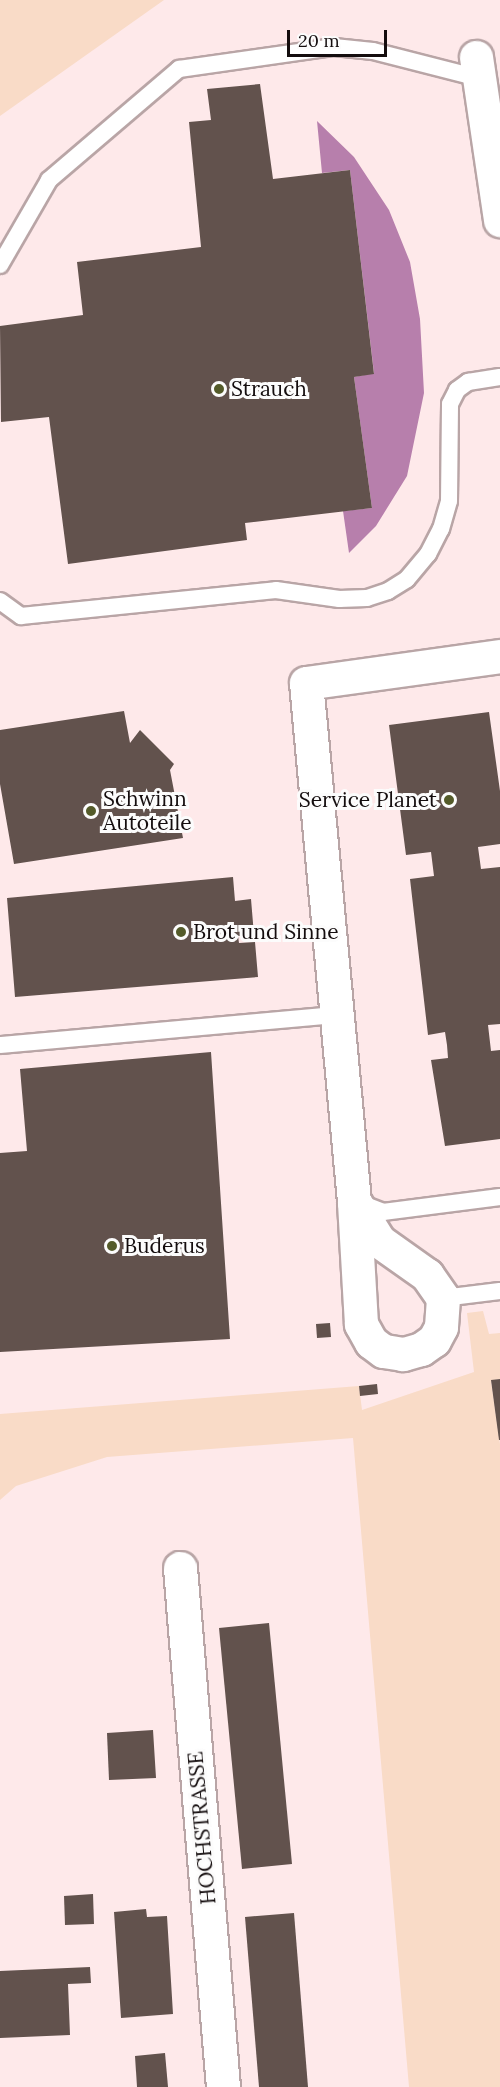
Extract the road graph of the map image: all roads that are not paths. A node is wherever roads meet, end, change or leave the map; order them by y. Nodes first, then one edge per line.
1 (478, 68) joint
2 (500, 220) edge
3 (0, 265) edge
4 (500, 377) edge
5 (0, 601) edge
6 (500, 656) edge
7 (336, 1015) junction
8 (0, 1045) edge
9 (500, 1197) edge
10 (354, 1201) junction
11 (500, 1291) edge
12 (443, 1298) junction
13 (180, 1568) dead end
14 (223, 2087) edge

1 - 2 street
1 - 3 lane
4 - 5 lane
6 - 7 street
7 - 8 lane
7 - 10 street
9 - 10 lane
10 - 12 street
10 - 12 street
11 - 12 lane
13 - 14 street, HOCHSTRASSE

